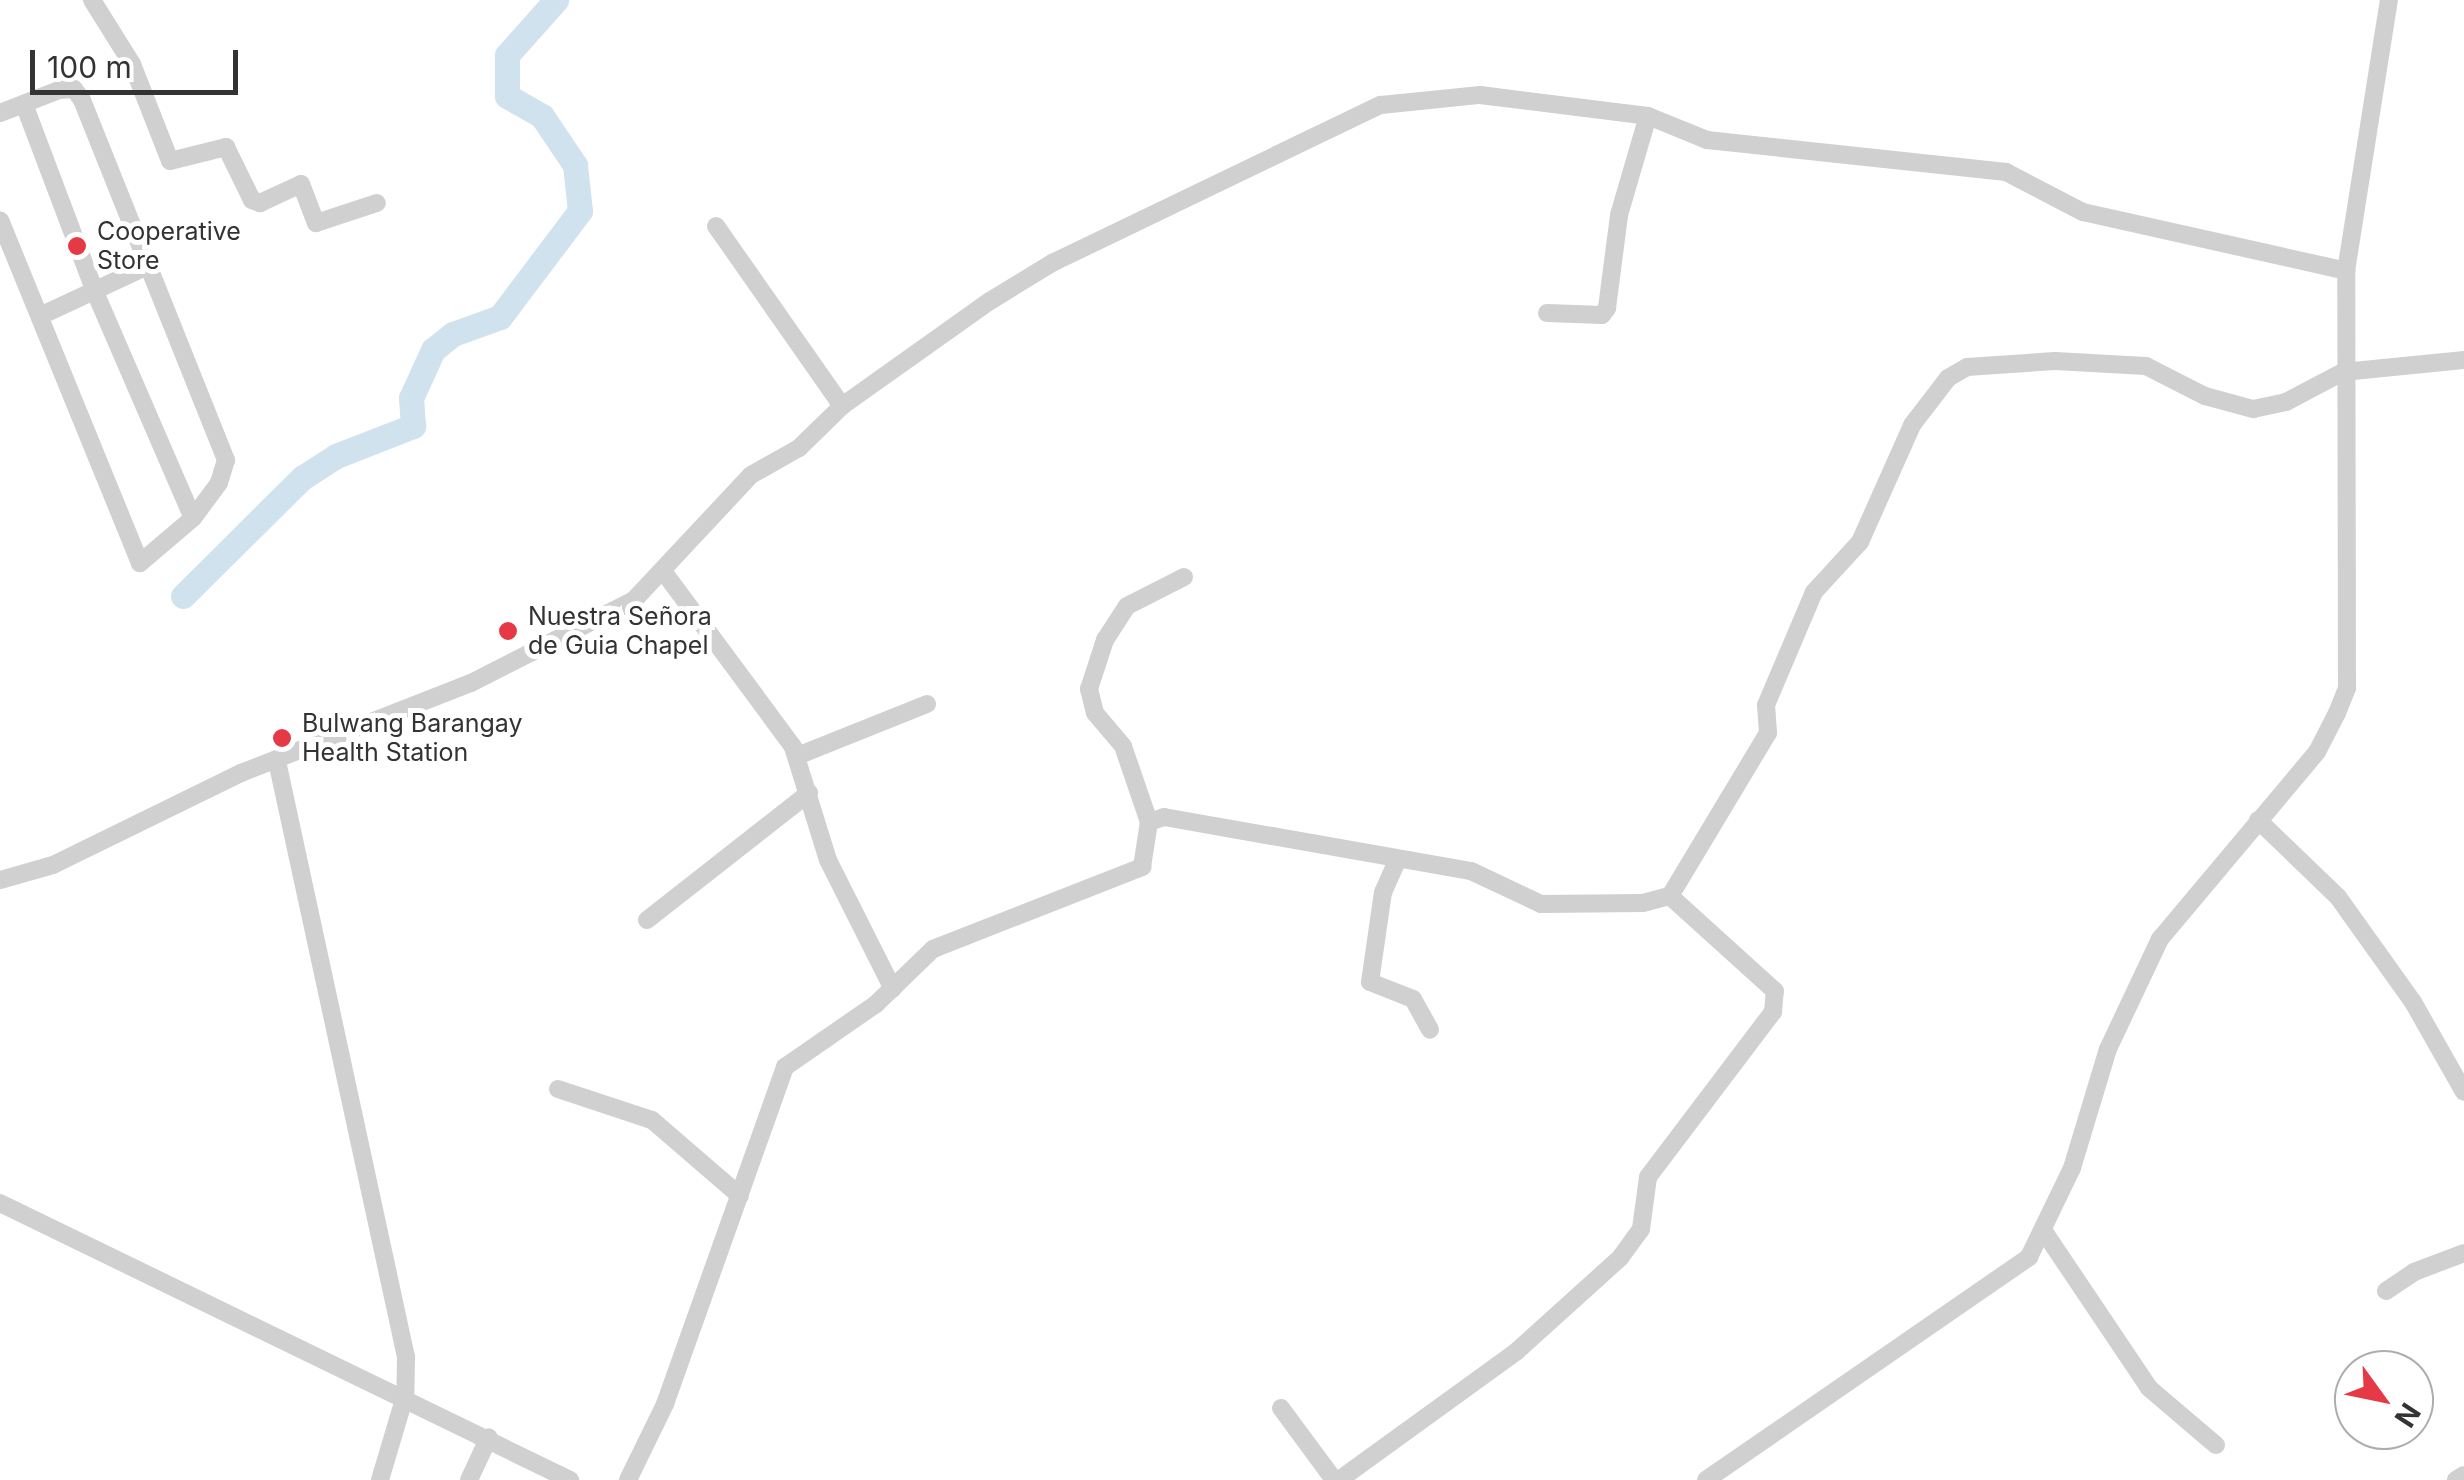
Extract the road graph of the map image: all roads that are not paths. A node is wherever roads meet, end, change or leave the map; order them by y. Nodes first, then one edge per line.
1 (92, 0) edge
2 (2389, 0) edge
3 (24, 104) junction
4 (0, 114) edge
5 (1648, 116) junction
6 (377, 204) dead end
7 (0, 220) edge
8 (716, 226) dead end
9 (146, 267) junction
10 (2346, 271) junction
11 (95, 292) junction
12 (1547, 313) dead end
13 (40, 316) junction
14 (2464, 360) edge
15 (2343, 372) junction
16 (842, 406) junction
17 (193, 518) junction
18 (664, 571) junction
19 (1184, 576) dead end
20 (927, 704) dead end
21 (797, 756) junction
22 (276, 761) junction
23 (809, 793) junction
24 (2258, 820) junction
25 (1150, 822) junction
26 (1397, 861) junction
27 (0, 880) edge
28 (1670, 896) junction
29 (647, 920) dead end
30 (893, 989) junction
31 (1430, 1030) dead end
32 (558, 1089) dead end
33 (2464, 1092) edge
34 (740, 1196) junction
35 (0, 1203) edge
36 (2045, 1233) junction
37 (2464, 1252) edge
38 (2386, 1291) dead end
39 (404, 1396) junction
40 (1281, 1408) dead end
41 (489, 1437) junction
42 (2216, 1445) dead end
43 (2464, 1475) edge
44 (380, 1480) edge
45 (469, 1480) edge
46 (570, 1480) edge
47 (628, 1480) edge
48 (1337, 1480) edge
49 (1706, 1480) edge
50 (2456, 1480) edge

1 - 6 street
2 - 10 street
3 - 4 street
3 - 9 street
3 - 11 street
5 - 10 street
5 - 12 street
5 - 16 street
7 - 13 street
8 - 16 street
9 - 11 street
9 - 17 street
10 - 15 street
11 - 13 street
11 - 17 street
13 - 17 street
14 - 15 street
15 - 24 street
15 - 28 street
16 - 18 street
18 - 21 street
18 - 22 street
19 - 25 street
20 - 21 street
21 - 23 street
22 - 27 street
22 - 39 street
23 - 29 street
23 - 30 street
24 - 33 street
24 - 36 street
25 - 26 street
25 - 30 street
26 - 28 street
26 - 31 street
28 - 48 street
30 - 34 street
32 - 34 street
34 - 47 street
35 - 39 street
36 - 42 street
36 - 49 street
37 - 38 street
39 - 41 street
39 - 44 street
40 - 48 street
41 - 45 street
41 - 46 street
43 - 50 street

